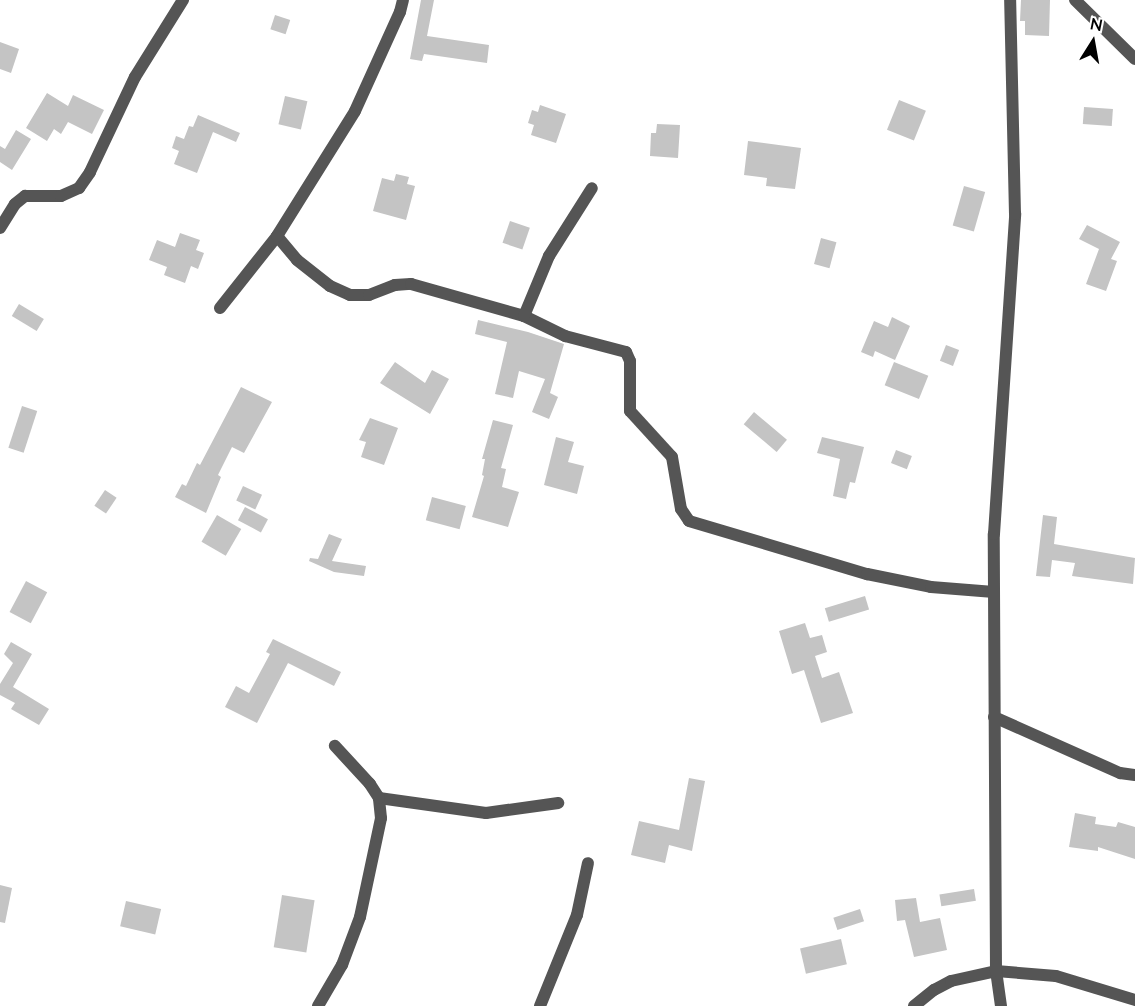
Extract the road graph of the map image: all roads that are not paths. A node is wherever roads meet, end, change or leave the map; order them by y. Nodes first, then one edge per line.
1 (183, 0) edge
2 (403, 0) edge
3 (1010, 0) edge
4 (1075, 0) edge
5 (1135, 58) edge
6 (592, 188) dead end
7 (0, 228) edge
8 (277, 236) junction
9 (220, 308) dead end
10 (524, 316) junction
11 (994, 592) junction
12 (994, 717) junction
13 (335, 746) dead end
14 (1135, 775) edge
15 (380, 798) junction
16 (558, 803) dead end
17 (588, 863) dead end
18 (996, 971) junction
19 (1135, 999) edge
20 (318, 1006) edge
21 (540, 1006) edge
22 (914, 1006) edge
23 (1001, 1006) edge

1 - 7 street
2 - 8 street
3 - 11 street
4 - 5 street
6 - 10 street
8 - 9 street
8 - 10 street
10 - 11 street
11 - 12 street
12 - 14 street
12 - 18 street
13 - 15 street
15 - 16 street
15 - 20 street
17 - 21 street
18 - 19 street
18 - 22 street
18 - 23 street

